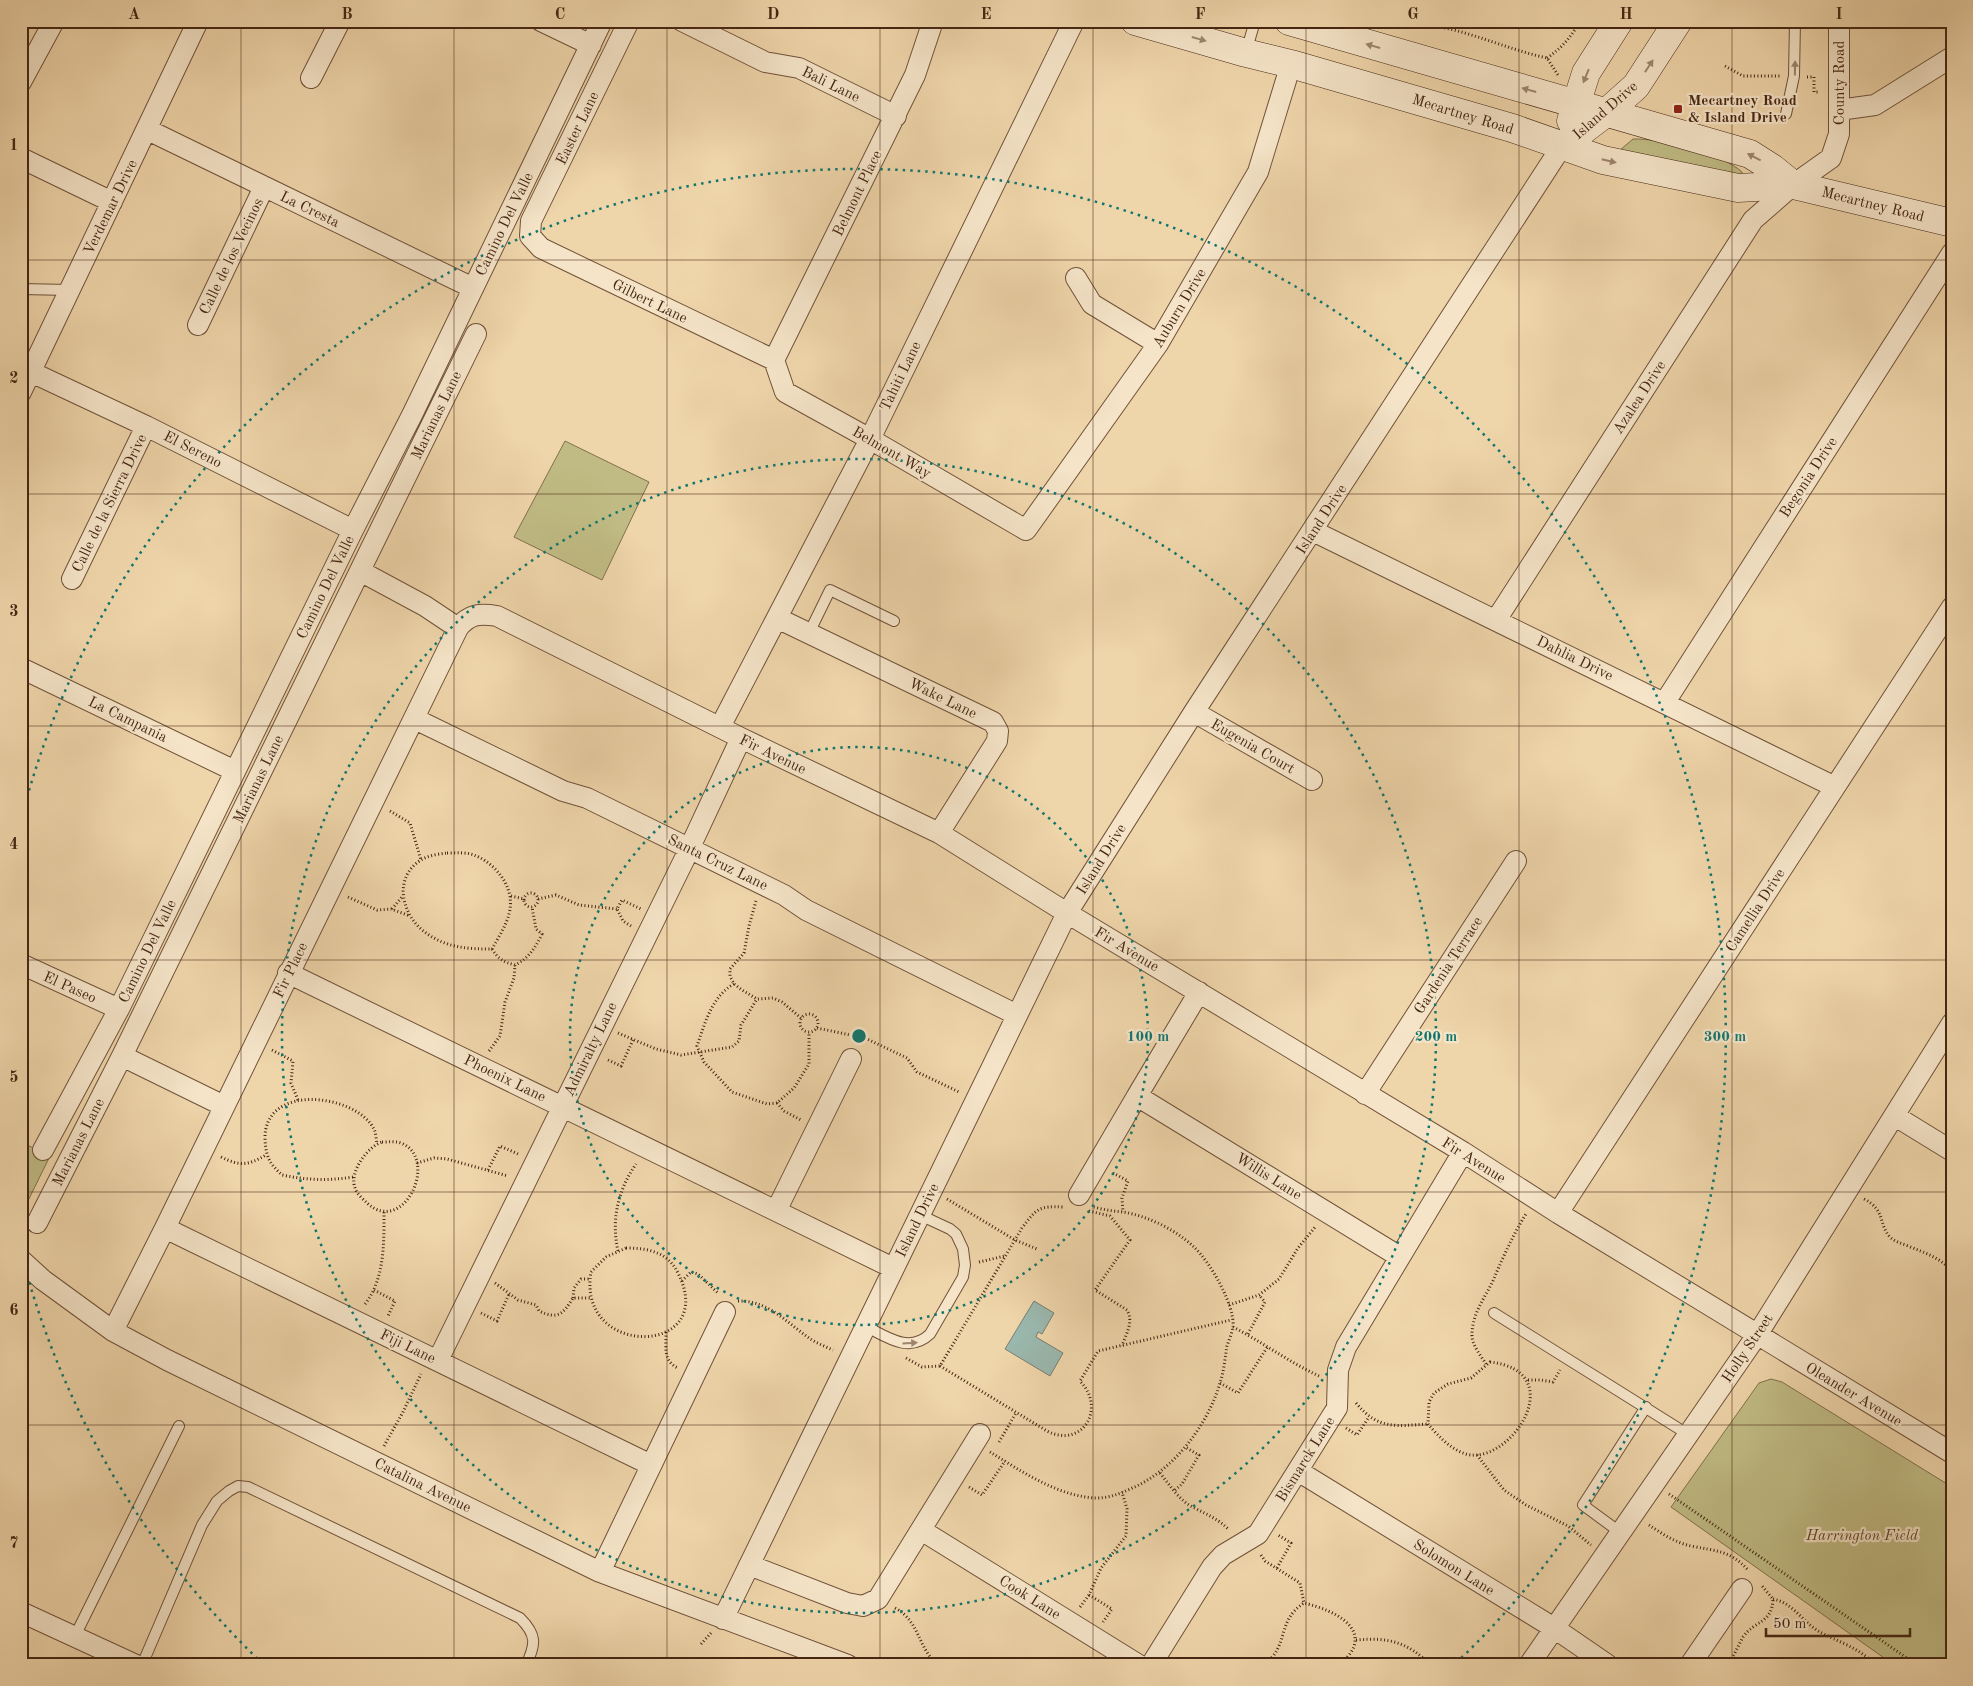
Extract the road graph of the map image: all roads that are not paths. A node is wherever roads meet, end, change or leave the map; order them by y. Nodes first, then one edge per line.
1 (54, 21) edge
2 (198, 21) edge
3 (340, 21) edge
4 (541, 21) edge
5 (602, 21) edge
6 (629, 21) edge
7 (682, 21) edge
8 (933, 21) edge
9 (1074, 21) edge
10 (1135, 21) edge
11 (1255, 21) edge
12 (1290, 21) edge
13 (1619, 21) edge
14 (1678, 21) edge
15 (1795, 21) edge
16 (1838, 21) edge
17 (591, 45) junction
18 (1246, 53) junction
19 (1952, 57) edge
20 (1291, 64) junction
21 (311, 78) dead end
22 (21, 82) edge
23 (1576, 103) junction
24 (1839, 110) junction
25 (1607, 112) junction
26 (1786, 114) dead end
27 (896, 116) junction
28 (148, 130) junction
29 (1562, 146) junction
30 (21, 158) edge
31 (1794, 185) junction
32 (264, 186) junction
33 (112, 202) junction
34 (1952, 223) edge
35 (530, 236) joint
36 (1952, 253) edge
37 (1076, 278) dead end
38 (473, 288) junction
39 (21, 289) edge
40 (70, 290) junction
41 (198, 325) dead end
42 (476, 334) dead end
43 (1158, 344) junction
44 (774, 360) junction
45 (31, 372) junction
46 (21, 392) edge
47 (146, 426) junction
48 (870, 439) junction
49 (353, 530) junction
50 (1026, 530) joint
51 (1313, 531) junction
52 (360, 571) junction
53 (72, 579) dead end
54 (1952, 607) edge
55 (777, 618) junction
56 (1496, 620) junction
57 (894, 621) dead end
58 (465, 622) junction
59 (809, 633) junction
60 (23, 673) edge
61 (1665, 702) junction
62 (1194, 712) junction
63 (414, 719) junction
64 (720, 727) junction
65 (741, 738) junction
66 (235, 771) junction
67 (1312, 780) dead end
68 (1835, 786) junction
69 (939, 833) junction
70 (689, 848) junction
71 (1516, 861) dead end
72 (1067, 913) junction
73 (21, 964) edge
74 (288, 973) junction
75 (1199, 992) junction
76 (119, 1008) junction
77 (1017, 1015) junction
78 (1952, 1023) edge
79 (122, 1056) junction
80 (851, 1058) dead end
81 (1365, 1094) junction
82 (1137, 1096) junction
83 (224, 1106) junction
84 (562, 1106) junction
85 (1895, 1116) junction
86 (43, 1150) dead end
87 (1952, 1151) edge
88 (1463, 1152) junction
89 (1077, 1203) road end
90 (776, 1211) junction
91 (1558, 1213) junction
92 (920, 1214) junction
93 (37, 1222) dead end
94 (166, 1228) junction
95 (1400, 1257) junction
96 (21, 1260) edge
97 (893, 1268) junction
98 (727, 1303) road end
99 (1494, 1313) dead end
100 (865, 1326) junction
101 (113, 1330) junction
102 (1757, 1335) junction
103 (434, 1358) junction
104 (1646, 1407) junction
105 (179, 1426) dead end
106 (1689, 1435) junction
107 (977, 1438) road end
108 (1952, 1452) edge
109 (651, 1465) junction
110 (1298, 1471) junction
111 (921, 1530) junction
112 (1621, 1533) junction
113 (749, 1565) junction
114 (600, 1572) junction
115 (1751, 1582) road end
116 (21, 1612) edge
117 (723, 1620) junction
118 (1554, 1628) junction
119 (75, 1636) junction
120 (1696, 1663) edge
121 (136, 1665) edge
122 (142, 1665) edge
123 (526, 1665) edge
124 (848, 1665) edge
125 (1139, 1665) edge
126 (1151, 1665) edge
127 (1529, 1665) edge
128 (1608, 1665) edge

1 - 22 street
2 - 28 street, Verdemar Drive
3 - 21 street
4 - 17 street
5 - 17 street, Camino Del Valle
6 - 35 street, Easter Lane
7 - 27 street, Bali Lane
8 - 27 street, Belmont Place
9 - 48 street, Tahiti Lane
10 -> 18 main road, Mecartney Road
11 - 18 lane
23 -> 12 main road, Mecartney Road
13 -> 23 main road, Island Drive
25 -> 14 main road, Island Drive
26 -> 15 lane
16 - 24 street, County Road
17 - 38 street, Camino Del Valle
18 - 20 main road, Mecartney Road
19 - 24 street
20 - 29 main road, Mecartney Road
20 - 43 street, Auburn Drive
23 - 25 main road, Mecartney Road
23 - 29 main road, Island Drive
24 - 31 street, County Road
25 - 29 main road, Island Drive
31 -> 25 main road, Mecartney Road
27 - 44 street, Belmont Place
28 - 32 street, La Cresta
28 - 33 street, Verdemar Drive
29 -> 31 main road, Mecartney Road
29 - 51 street, Island Drive
30 - 33 street
31 - 34 main road, Mecartney Road
31 - 56 street, Azalea Drive
32 - 38 street, La Cresta
32 - 41 street, Calle de los Vecinos
33 - 40 street, Verdemar Drive
35 - 44 street, Gilbert Lane
36 - 61 street, Begonia Drive
37 - 43 street
38 - 49 street, Camino Del Valle
39 - 40 lane
40 - 45 street, Verdemar Drive
42 - 52 street, Marianas Lane
43 - 50 street, Auburn Drive
44 - 48 street, Belmont Way
45 - 46 street, Verdemar Drive
45 - 47 street, El Sereno
47 - 49 street, El Sereno
47 - 53 street, Calle de la Sierra Drive
48 - 50 street, Belmont Way
48 - 55 street, Tahiti Lane
49 - 66 street, Camino Del Valle
51 - 56 street, Dahlia Drive
51 - 62 street, Island Drive
52 - 58 street
52 - 79 street, Marianas Lane
54 - 68 street, Camellia Drive
55 - 59 street, Wake Lane
55 - 64 street, Tahiti Lane
56 - 61 street, Dahlia Drive
57 - 59 lane
58 - 63 street, Fir Place
58 - 64 street, Fir Avenue
59 - 69 street, Wake Lane
60 - 66 street, La Campania
61 - 68 street, Dahlia Drive
62 - 67 street, Eugenia Court
62 - 72 street, Island Drive
63 - 70 street, Santa Cruz Lane
63 - 74 street, Fir Place
64 - 65 street, Fir Avenue
65 - 69 street, Fir Avenue
65 - 70 street, Admiralty Lane
66 - 76 street, Camino Del Valle
68 - 91 street, Camellia Drive
69 - 72 street, Fir Avenue
70 - 77 street, Santa Cruz Lane
70 - 84 street, Admiralty Lane
71 - 81 street, Gardenia Terrace
72 - 75 street, Fir Avenue
72 - 77 street, Island Drive
73 - 76 street, El Paseo
74 - 83 street, Fir Place
74 - 84 street, Phoenix Lane
75 - 81 street, Fir Avenue
75 - 82 street
76 - 86 street, Camino Del Valle
77 - 92 street, Island Drive
78 - 85 street, Holly Street
79 - 83 street
79 - 93 street, Marianas Lane
80 - 90 street
81 - 88 street, Fir Avenue
82 - 89 street
82 - 95 street, Willis Lane
83 - 94 street, Fir Place
84 - 90 street, Phoenix Lane
84 - 103 street, Admiralty Lane
85 - 87 street
85 - 102 street, Holly Street
88 - 91 street, Fir Avenue
88 - 95 street, Bismarck Lane
90 - 97 street, Phoenix Lane
91 - 102 street, Fir Avenue
92 - 97 street, Island Drive
100 -> 92 lane
94 - 101 street, Fir Place
94 - 103 street, Fiji Lane
95 - 110 street, Bismarck Lane
96 - 101 street, Catalina Avenue
97 - 100 street, Island Drive
98 - 109 street
99 - 104 lane
100 - 113 street, Island Drive
101 - 114 street, Catalina Avenue
102 - 106 street, Holly Street
102 - 108 street, Oleander Avenue
103 - 109 street, Fiji Lane
104 - 106 lane
104 - 112 lane
105 - 119 lane
106 - 112 street, Holly Street
107 - 111 street
109 - 114 street
110 - 118 street, Solomon Lane
110 - 126 street, Bismarck Lane
111 - 113 street
111 - 125 street, Cook Lane
112 - 118 street, Holly Street
113 - 117 street, Island Drive
114 - 117 street, Catalina Avenue
115 - 120 street
116 - 119 street
117 - 124 street, Catalina Avenue
118 - 127 street, Holly Street
118 - 128 street, Solomon Lane
119 - 121 street
122 - 123 lane

